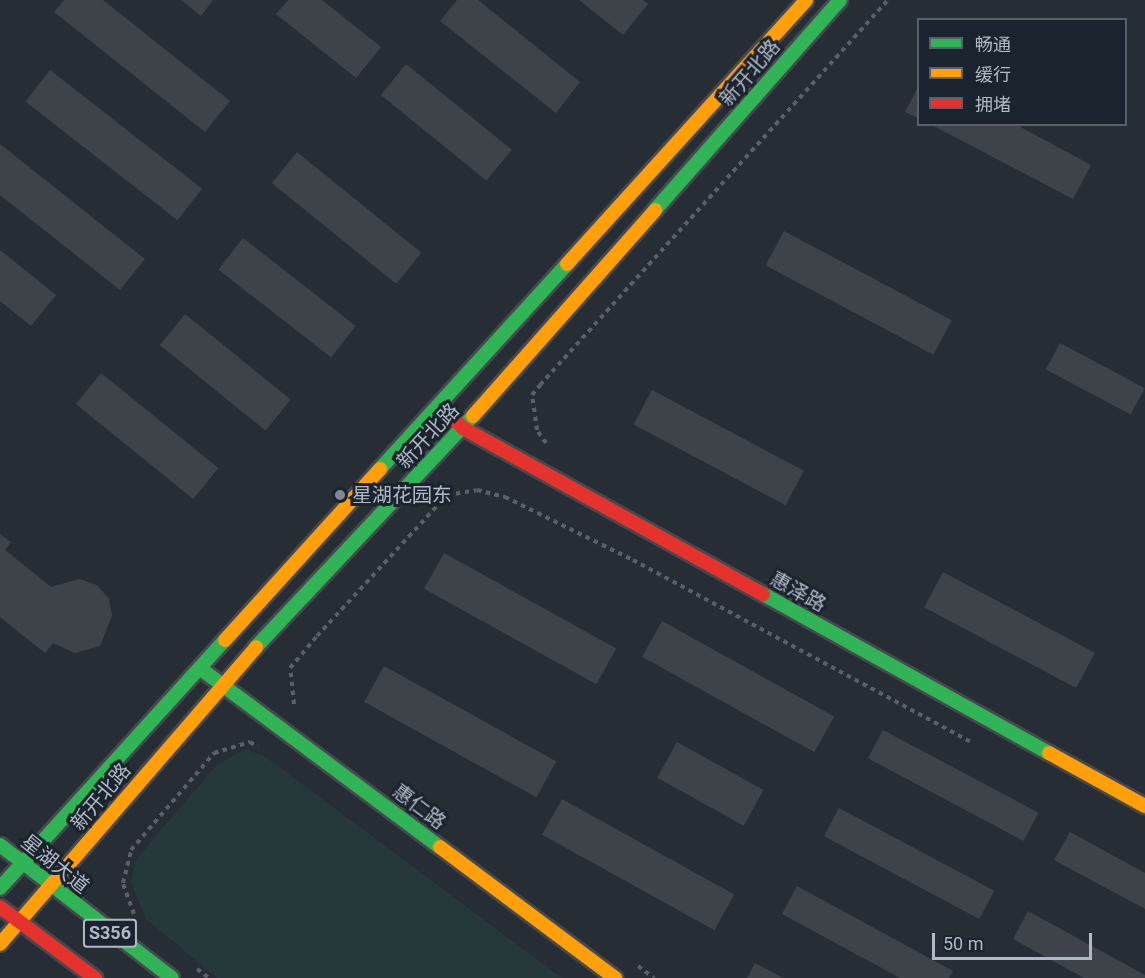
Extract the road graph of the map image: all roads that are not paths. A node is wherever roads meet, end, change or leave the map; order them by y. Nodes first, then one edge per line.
1 (806, 0) edge
2 (840, 0) edge
3 (438, 403) junction
4 (463, 428) junction
5 (200, 668) junction
6 (222, 684) junction
7 (1145, 806) edge
8 (0, 845) edge
9 (22, 863) junction
10 (50, 887) junction
11 (0, 888) edge
12 (0, 907) edge
13 (18, 924) junction
14 (0, 944) edge
15 (95, 978) edge
16 (172, 978) edge
17 (615, 978) edge

1 - 3 main road, 新开北路
2 - 4 main road, 新开北路
3 - 4 main road, 惠泽路
3 - 5 main road, 新开北路
4 - 6 main road, 新开北路
4 - 7 main road, 惠泽路
5 - 6 main road, 惠仁路
5 - 9 main road, 新开北路
6 - 10 main road, 新开北路
6 - 17 main road, 惠仁路
8 - 9 main road, 星湖大道 / S356
9 - 10 main road, 星湖大道 / S356
9 - 11 main road, 新开北路
10 - 13 main road, 新开北路
10 - 16 main road, 星湖大道 / S356
12 - 13 main road, S356
13 - 14 main road, 新开北路
13 - 15 main road, S356

